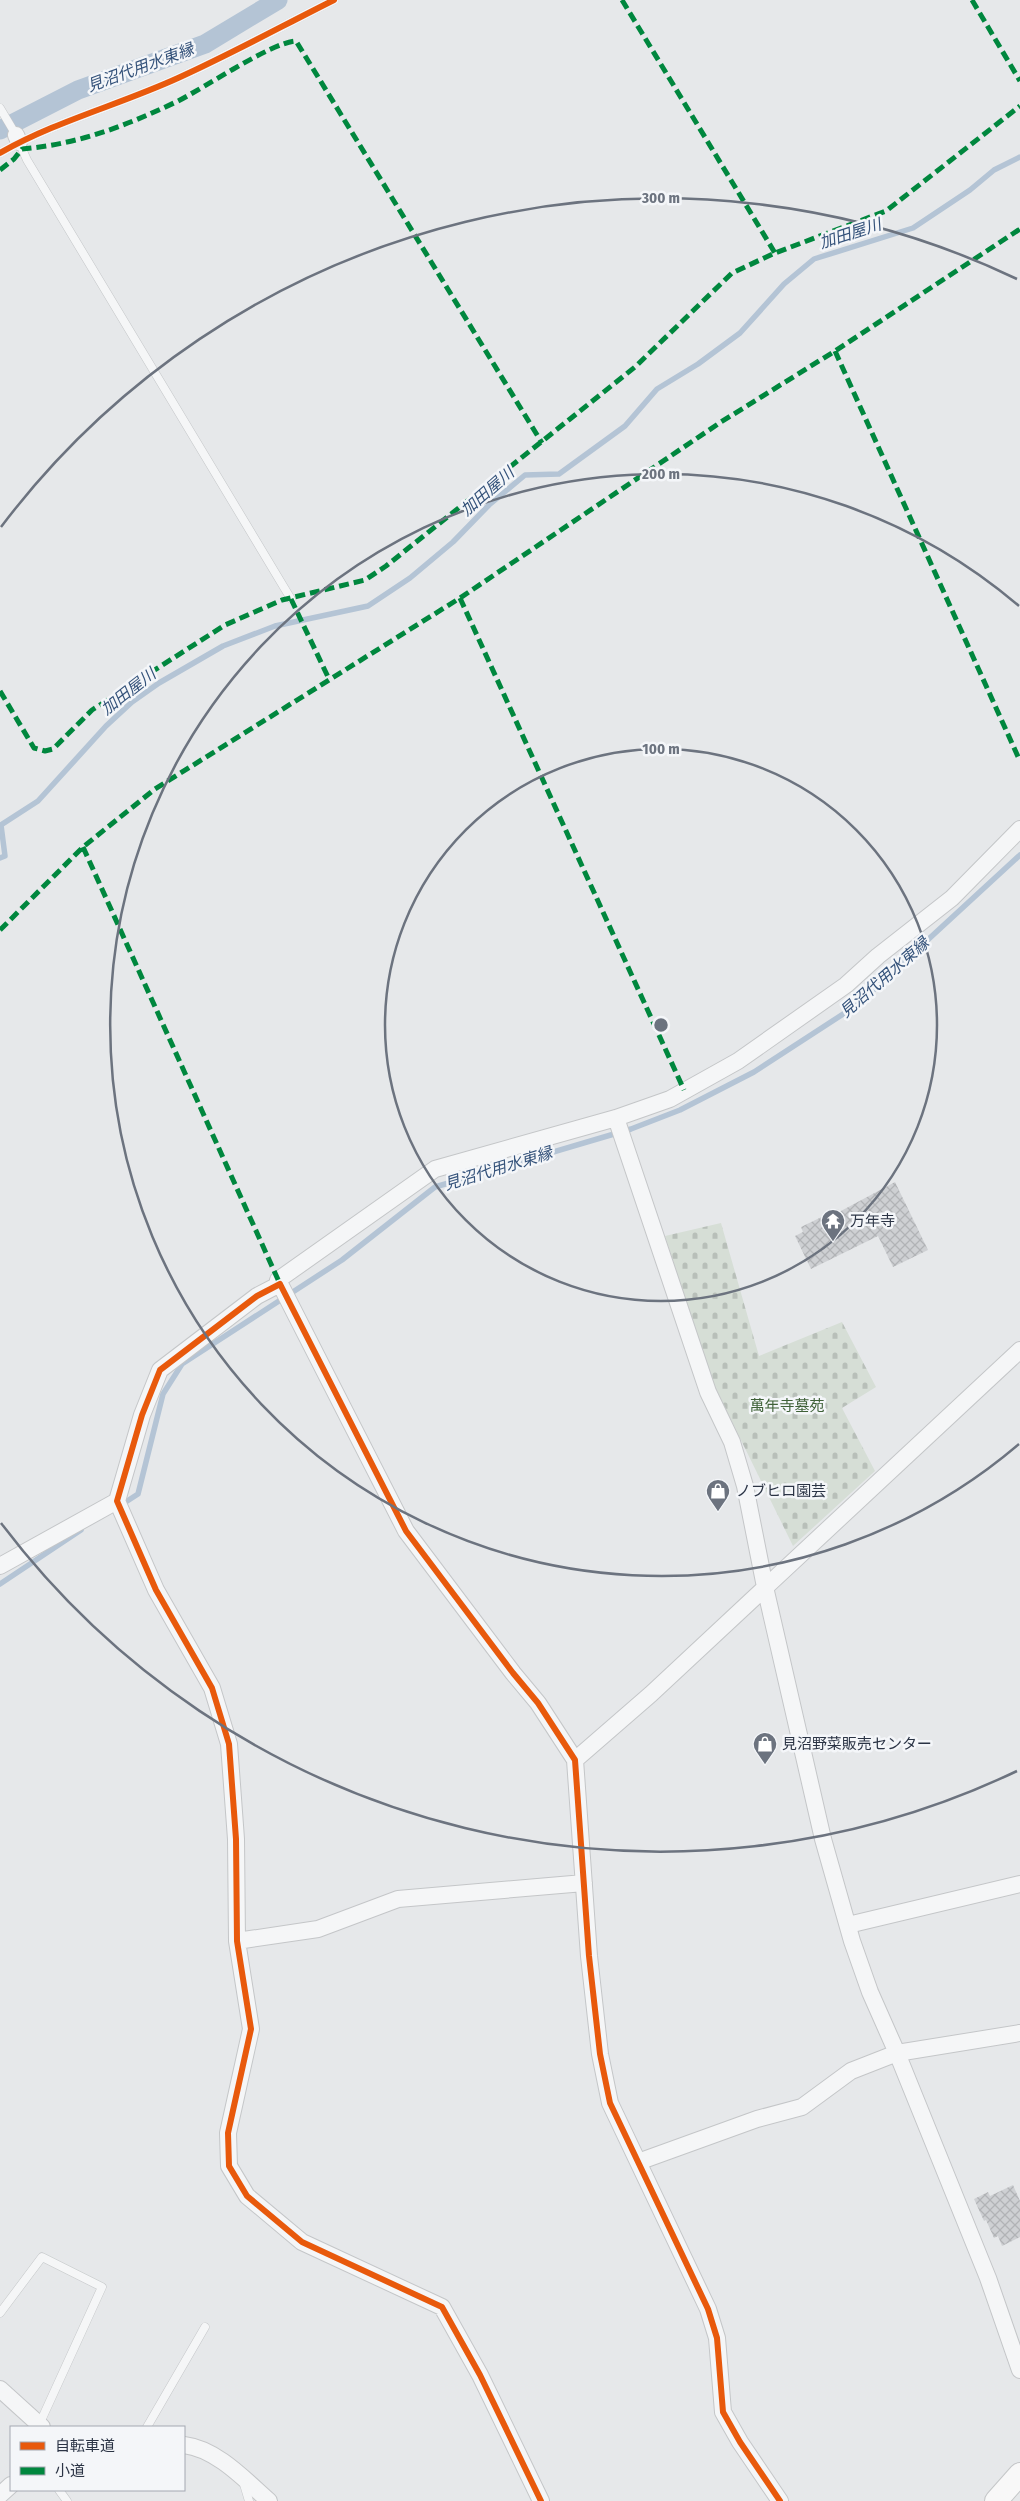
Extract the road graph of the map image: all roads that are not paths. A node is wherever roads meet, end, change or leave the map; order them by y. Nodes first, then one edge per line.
1 (334, 0) edge
2 (2, 112) edge
3 (18, 139) junction
4 (0, 153) edge
5 (291, 599) dead end
6 (1020, 829) edge
7 (616, 1118) junction
8 (278, 1280) dead end
9 (1020, 1350) edge
10 (117, 1501) junction
11 (0, 1566) edge
12 (765, 1588) junction
13 (575, 1760) junction
14 (584, 1882) junction
15 (1020, 1884) edge
16 (848, 1925) junction
17 (237, 1941) junction
18 (1020, 2033) edge
19 (897, 2053) junction
20 (638, 2162) junction
21 (0, 2313) edge
22 (205, 2327) dead end
23 (1020, 2370) edge
24 (0, 2389) edge
25 (41, 2426) edge
26 (147, 2426) edge
27 (185, 2445) edge
28 (1020, 2474) edge
29 (242, 2478) junction
30 (10, 2486) edge
31 (0, 2495) edge
32 (249, 2501) edge
33 (269, 2501) edge
34 (541, 2501) edge
35 (780, 2501) edge
36 (996, 2501) edge

1 - 3 lane
2 - 3 lane
3 - 4 lane
3 - 5 lane
6 - 7 street
7 - 8 street
7 - 12 street
9 - 12 street
10 - 11 street
10 - 13 street
10 - 17 street
12 - 13 street
12 - 16 street
13 - 14 street
14 - 17 street
14 - 20 street
15 - 16 street
16 - 19 street
17 - 34 street
18 - 19 street
19 - 20 street
19 - 23 street
20 - 35 street
21 - 25 lane
22 - 26 lane
24 - 25 street
27 - 29 street
28 - 36 street
29 - 32 lane
29 - 33 street
30 - 31 street

